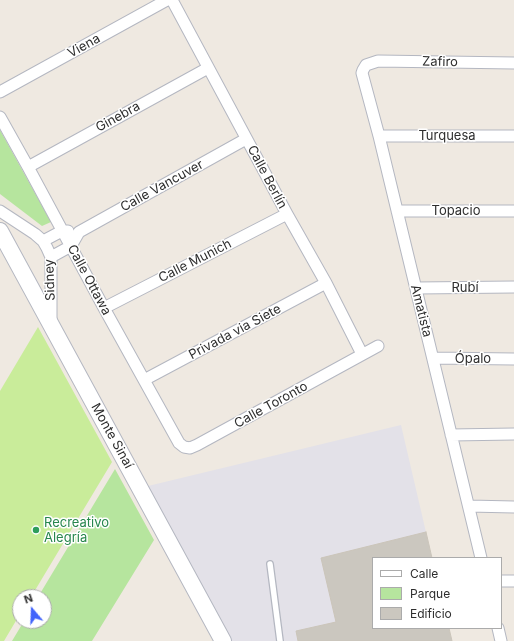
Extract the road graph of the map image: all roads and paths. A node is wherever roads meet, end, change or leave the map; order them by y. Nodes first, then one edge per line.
1 (167, 0) edge
2 (172, 0) edge
3 (514, 62) edge
4 (366, 65) joint
5 (208, 68) junction
6 (0, 92) edge
7 (0, 117) edge
8 (379, 136) junction
9 (514, 136) edge
10 (246, 139) junction
11 (28, 167) junction
12 (0, 211) edge
13 (397, 211) junction
14 (514, 211) edge
15 (287, 214) junction
16 (0, 231) edge
17 (62, 231) junction
18 (78, 232) junction
19 (43, 241) junction
20 (71, 246) junction
21 (51, 257) junction
22 (326, 283) junction
23 (514, 287) edge
24 (416, 288) junction
25 (104, 308) junction
26 (50, 324) junction
27 (378, 346) dead end
28 (362, 354) junction
29 (433, 358) junction
30 (514, 359) edge
31 (144, 380) junction
32 (514, 434) edge
33 (451, 435) junction
34 (178, 443) joint
35 (469, 506) junction
36 (514, 507) edge
37 (481, 557) edge
38 (270, 564) dead end
39 (502, 581) edge
40 (514, 581) edge
41 (498, 629) edge
42 (223, 641) edge
43 (280, 641) edge
44 (501, 641) edge

1 - 6 street, Viena
2 - 5 street, Calle Berlín
3 - 4 street, Zafiro
4 - 8 street, Amatista
5 - 10 street, Calle Berlín
5 - 11 street, Ginebra
7 - 11 street, Calle Ottawa
8 - 9 street, Turquesa
8 - 13 street, Amatista
10 - 15 street, Calle Berlín
10 - 18 street, Calle Vancuver
11 - 17 street, Calle Ottawa
12 - 19 street, Sidney
13 - 14 street, Topacio
13 - 24 street, Amatista
15 - 22 street, Calle Berlín
15 - 25 street, Calle Munich
16 - 26 street, Monte Sinaí
17 - 18 street
17 - 19 street
17 - 20 street, Calle Ottawa
18 - 20 street
19 - 21 street, Sidney
20 - 21 street
20 - 25 street, Calle Ottawa
21 - 26 street, Sidney
22 - 28 street, Calle Berlín
22 - 31 street, Privada via Siete
23 - 24 street, Rubí
24 - 29 street, Amatista
25 - 31 street, Calle Ottawa
26 - 42 street, Monte Sinaí
27 - 28 street, Calle Toronto
28 - 34 street, Calle Toronto
29 - 30 street, Ópalo
29 - 33 street, Amatista
31 - 34 street, Calle Ottawa
32 - 33 street
33 - 35 street, Amatista
35 - 36 street
35 - 37 street, Amatista
38 - 43 lane
39 - 40 street
41 - 44 street

